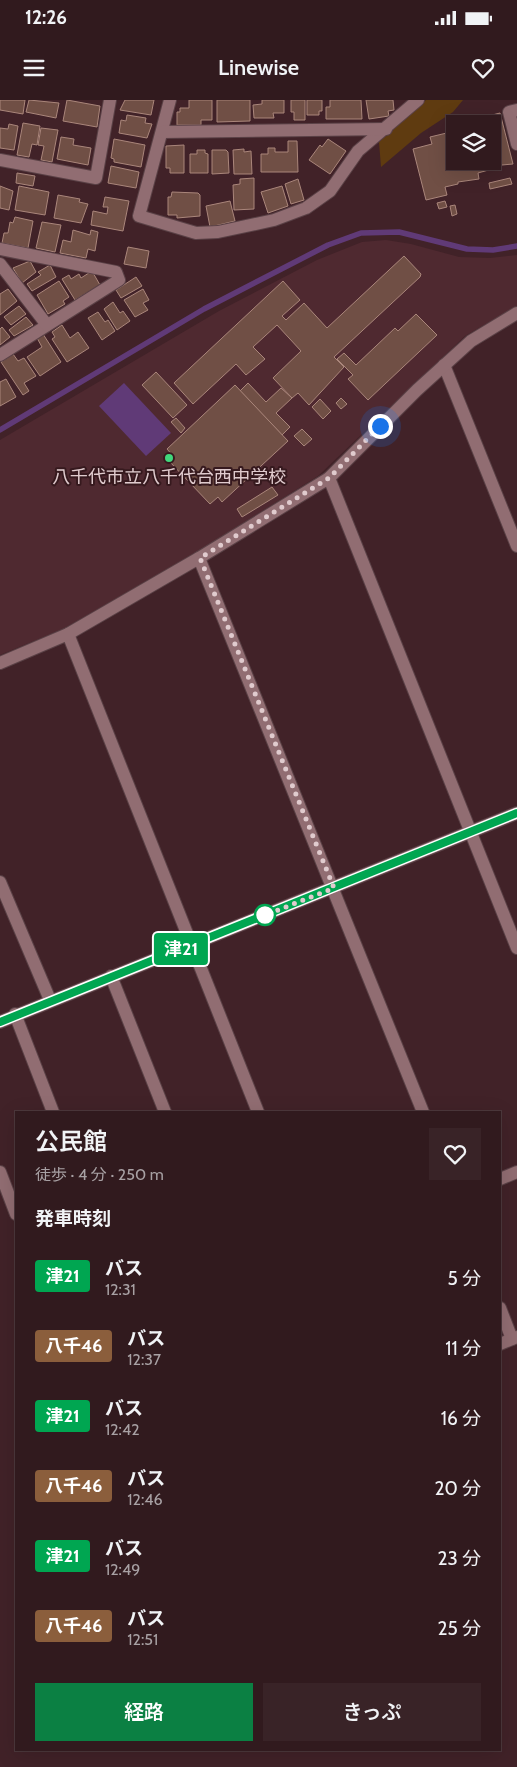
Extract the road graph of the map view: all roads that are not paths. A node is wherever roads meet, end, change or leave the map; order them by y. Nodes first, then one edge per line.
1 (110, 100) edge
2 (170, 100) edge
3 (418, 100) edge
4 (517, 110) edge
5 (386, 129) junction
6 (162, 132) junction
7 (517, 144) edge
8 (0, 160) edge
9 (0, 248) edge
10 (0, 264) edge
11 (517, 313) edge
12 (47, 325) junction
13 (0, 355) edge
14 (444, 365) junction
15 (329, 478) junction
16 (517, 546) edge
17 (200, 558) junction
18 (68, 634) junction
19 (0, 663) edge
20 (517, 813) edge
21 (471, 832) junction
22 (0, 882) edge
23 (334, 888) junction
24 (191, 945) junction
25 (517, 948) edge
26 (111, 976) junction
27 (50, 1000) junction
28 (15, 1014) junction
29 (0, 1022) edge
30 (53, 1111) edge
31 (165, 1111) edge
32 (258, 1111) edge
33 (423, 1111) edge
34 (0, 1172) edge
35 (517, 1172) edge
36 (501, 1179) edge
37 (15, 1211) edge
38 (501, 1310) edge
39 (515, 1338) edge
40 (501, 1344) edge

1 - 8 street
2 - 6 street
3 - 5 street
4 - 7 street
5 - 6 street
5 - 6 street
9 - 12 street
10 - 12 street
11 - 14 street
12 - 13 street
14 - 15 street
14 - 16 street
15 - 17 street
15 - 21 street
17 - 18 street
17 - 23 street
18 - 19 street
18 - 24 street
20 - 21 street
21 - 23 street
21 - 25 street
22 - 27 street
23 - 24 street
23 - 33 street
24 - 26 street
24 - 32 street
26 - 27 street
26 - 31 street
27 - 28 street
28 - 29 street
28 - 30 street
34 - 37 street
35 - 36 street
38 - 39 street
39 - 40 street

